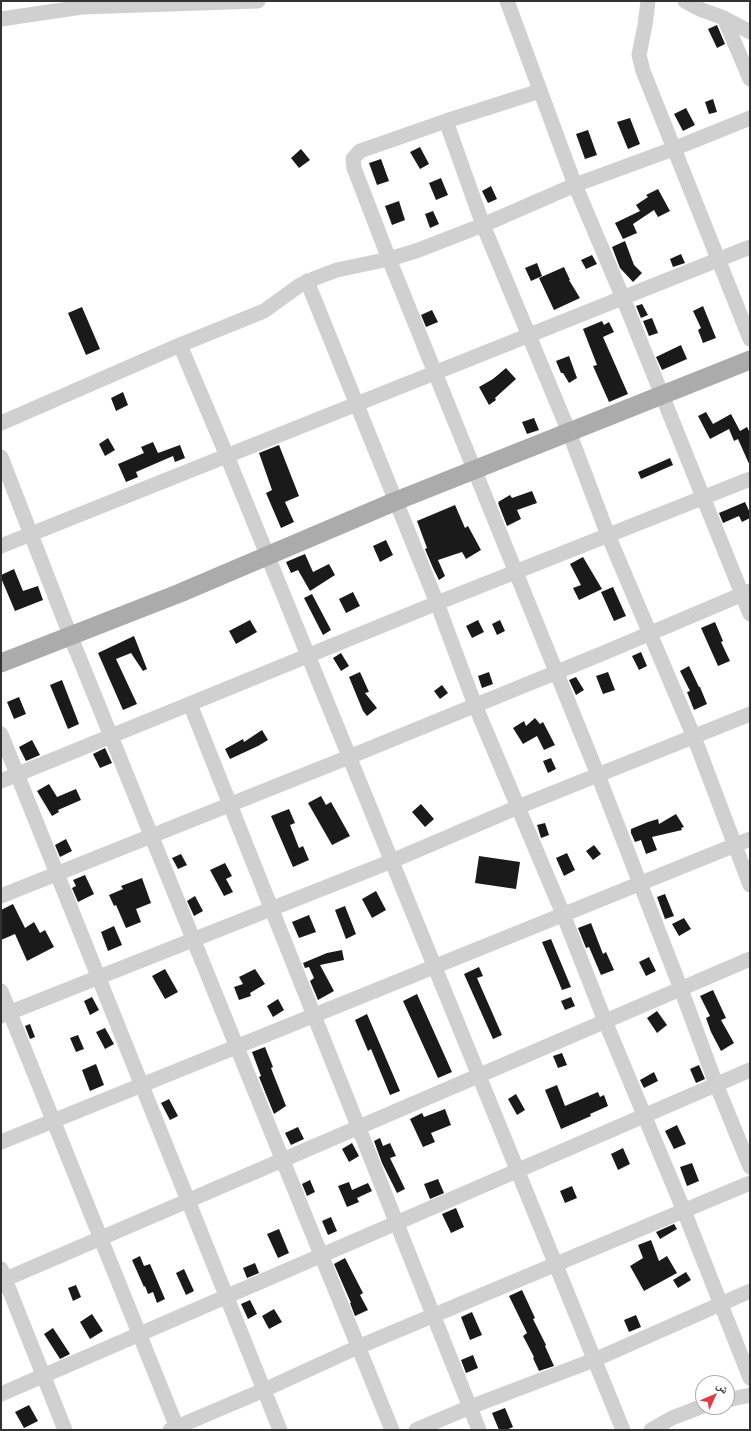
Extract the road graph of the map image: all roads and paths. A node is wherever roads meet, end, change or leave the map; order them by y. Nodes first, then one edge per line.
1 (258, 1) edge
2 (507, 1) edge
3 (648, 1) edge
4 (685, 1) edge
5 (724, 18) junction
6 (1, 19) edge
7 (750, 32) edge
8 (750, 79) edge
9 (540, 91) junction
10 (750, 118) edge
11 (446, 121) junction
12 (674, 149) junction
13 (575, 185) junction
14 (483, 225) junction
15 (750, 247) edge
16 (389, 259) junction
17 (718, 260) junction
18 (307, 281) junction
19 (623, 298) junction
20 (530, 335) junction
21 (750, 339) edge
22 (180, 345) junction
23 (750, 360) edge
24 (434, 373) junction
25 (662, 396) junction
26 (357, 404) junction
27 (1, 423) edge
28 (569, 432) junction
29 (227, 456) junction
30 (1, 457) edge
31 (474, 470) junction
32 (750, 479) edge
33 (703, 498) junction
34 (396, 501) junction
35 (31, 534) junction
36 (608, 535) junction
37 (1, 546) edge
38 (268, 556) junction
39 (516, 572) junction
40 (746, 593) edge
41 (437, 603) junction
42 (750, 614) edge
43 (651, 633) junction
44 (70, 635) junction
45 (308, 656) junction
46 (1, 663) edge
47 (557, 672) junction
48 (190, 704) junction
49 (475, 706) junction
50 (750, 714) edge
51 (1, 734) edge
52 (112, 736) junction
53 (694, 737) junction
54 (349, 757) junction
55 (17, 775) junction
56 (598, 775) junction
57 (1, 781) edge
58 (230, 804) junction
59 (518, 807) junction
60 (152, 835) junction
61 (750, 839) edge
62 (735, 845) junction
63 (392, 861) junction
64 (56, 873) junction
65 (640, 883) junction
66 (750, 885) edge
67 (1, 896) edge
68 (271, 908) junction
69 (563, 914) junction
70 (193, 939) junction
71 (750, 959) edge
72 (434, 966) junction
73 (98, 976) junction
74 (681, 989) junction
75 (1, 991) edge
76 (5, 1014) edge
77 (314, 1015) junction
78 (606, 1022) junction
79 (237, 1046) junction
80 (750, 1070) edge
81 (479, 1076) junction
82 (716, 1084) junction
83 (142, 1085) junction
84 (645, 1115) junction
85 (53, 1121) junction
86 (359, 1128) junction
87 (1, 1142) edge
88 (283, 1160) junction
89 (750, 1167) edge
90 (518, 1170) junction
91 (750, 1183) edge
92 (188, 1201) junction
93 (684, 1211) junction
94 (397, 1223) junction
95 (100, 1238) junction
96 (321, 1255) junction
97 (556, 1264) junction
98 (2, 1276) edge
99 (750, 1291) edge
100 (226, 1296) junction
101 (720, 1303) junction
102 (434, 1315) junction
103 (139, 1334) junction
104 (358, 1347) junction
105 (594, 1360) junction
106 (44, 1375) junction
107 (750, 1378) edge
108 (264, 1390) junction
109 (1, 1394) edge
110 (750, 1395) edge
111 (735, 1398) edge
112 (470, 1407) junction
113 (695, 1409) edge
114 (175, 1429) edge
115 (65, 1430) edge
116 (280, 1430) edge
117 (392, 1430) edge
118 (416, 1430) edge
119 (479, 1430) edge
120 (623, 1430) edge
121 (651, 1430) edge

1 - 6 street
2 - 9 street
3 - 12 street
4 - 5 street
5 - 7 street
5 - 8 street
9 - 11 street
9 - 13 street
10 - 12 street
11 - 14 street
11 - 16 street
12 - 13 street
12 - 17 street
13 - 14 street
13 - 19 street
14 - 16 street
14 - 20 street
15 - 17 street
16 - 18 street
16 - 24 street
17 - 19 street
17 - 21 street
18 - 22 street
18 - 26 street
19 - 20 street
19 - 25 street
20 - 24 street
20 - 28 street
22 - 27 street
22 - 29 street
23 - 25 main road
24 - 26 street
24 - 31 street
25 - 28 main road
25 - 33 street
26 - 29 street
26 - 34 street
28 - 31 main road
28 - 36 street
29 - 35 street
29 - 38 street
30 - 35 street
31 - 34 main road
31 - 39 street
32 - 33 street
33 - 36 street
33 - 40 street
34 - 38 main road
34 - 41 street
35 - 37 street
35 - 44 street
36 - 39 street
36 - 43 street
38 - 44 main road
38 - 45 street
39 - 41 street
39 - 47 street
40 - 42 street
40 - 43 street
41 - 45 street
41 - 49 street
43 - 47 street
43 - 53 street
44 - 46 main road
44 - 52 street
45 - 48 street
45 - 54 street
47 - 49 street
47 - 56 street
48 - 52 street
48 - 58 street
49 - 54 street
49 - 59 street
50 - 53 street
51 - 55 street
52 - 55 street
52 - 60 street
53 - 56 street
53 - 62 street
54 - 58 street
54 - 63 street
55 - 57 street
55 - 64 street
56 - 59 street
56 - 65 street
58 - 60 street
58 - 68 street
59 - 63 street
59 - 69 street
60 - 64 street
60 - 70 street
61 - 62 street
62 - 65 street
62 - 66 street
63 - 68 street
63 - 72 street
64 - 67 street
64 - 73 street
65 - 69 street
65 - 74 street
68 - 70 street
68 - 77 street
69 - 72 street
69 - 78 street
70 - 73 street
70 - 79 street
71 - 74 street
72 - 77 street
72 - 81 street
73 - 76 street
73 - 83 street
74 - 78 street
74 - 82 street
75 - 76 street
76 - 85 street
77 - 79 street
77 - 86 street
78 - 81 street
78 - 84 street
79 - 83 street
79 - 88 street
80 - 82 street
81 - 86 street
81 - 90 street
82 - 84 street
82 - 89 street
83 - 85 street
83 - 92 street
84 - 90 street
84 - 93 street
85 - 87 street
85 - 95 street
86 - 88 street
86 - 94 street
88 - 92 street
88 - 96 street
90 - 94 street
90 - 97 street
91 - 93 street
92 - 95 street
92 - 100 street
93 - 97 street
93 - 101 street
94 - 96 street
94 - 102 street
95 - 98 street
95 - 103 street
96 - 100 street
96 - 104 street
97 - 102 street
97 - 105 street
98 - 106 street
99 - 101 street
100 - 103 street
100 - 108 street
101 - 105 street
101 - 107 street
102 - 104 street
102 - 112 street
103 - 106 street
103 - 114 street
104 - 108 street
104 - 117 street
105 - 112 street
105 - 120 street
106 - 109 street
106 - 115 street
108 - 114 street
108 - 116 street
110 - 111 street
112 - 118 street
112 - 119 street
113 - 121 street

